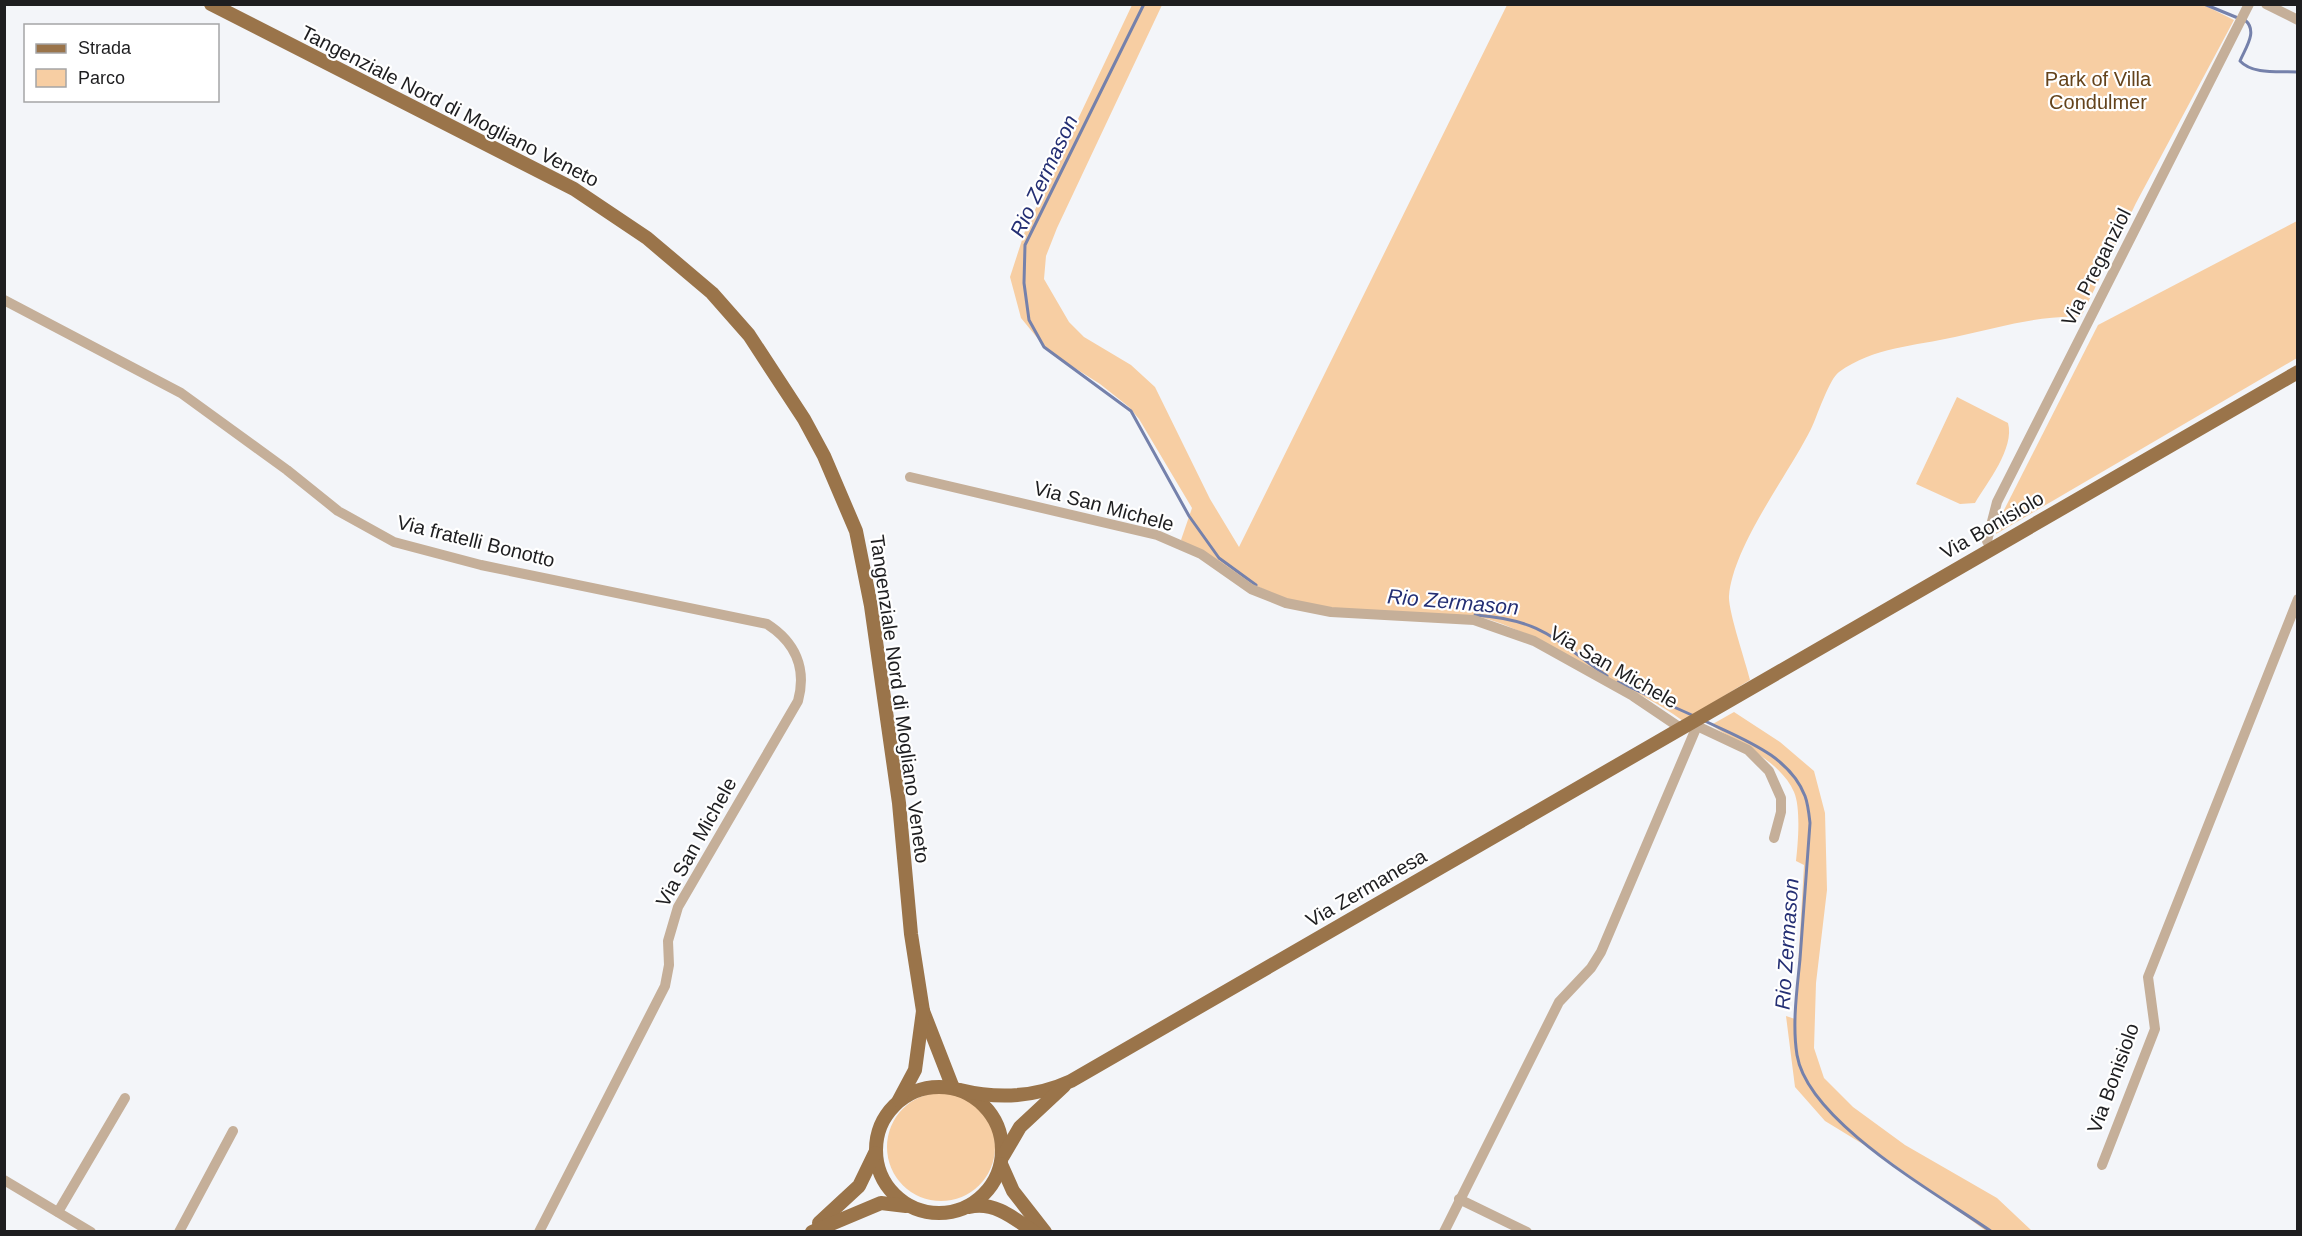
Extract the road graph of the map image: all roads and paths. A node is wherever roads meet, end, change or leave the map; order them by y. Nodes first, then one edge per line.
1 (211, 4) edge
2 (2249, 4) edge
3 (2266, 4) edge
4 (2298, 20) edge
5 (4, 300) edge
6 (2298, 372) edge
7 (910, 477) dead end
8 (1991, 548) junction
9 (2298, 599) edge
10 (801, 667) joint
11 (1705, 712) joint
12 (1697, 726) junction
13 (1679, 727) junction
14 (1774, 838) dead end
15 (923, 1011) junction
16 (1071, 1081) junction
17 (956, 1089) junction
18 (125, 1098) dead end
19 (897, 1102) junction
20 (233, 1131) dead end
21 (876, 1151) junction
22 (1002, 1160) junction
23 (2102, 1165) dead end
24 (4, 1180) edge
25 (1459, 1199) junction
26 (914, 1208) junction
27 (967, 1208) junction
28 (58, 1212) junction
29 (91, 1232) edge
30 (179, 1232) edge
31 (539, 1232) edge
32 (810, 1232) edge
33 (1034, 1232) edge
34 (1045, 1232) edge
35 (1444, 1232) edge
36 (1527, 1232) edge

1 - 15 main road, Tangenziale Nord di Mogliano Veneto
2 - 8 street, Via Preganziol
3 - 4 street
5 - 10 street, Via fratelli Bonotto
6 - 8 main road, Via Bonisiolo
7 - 13 street, Via San Michele
8 - 11 main road, Via Bonisiolo
9 - 23 street, Via Bonisiolo
10 - 31 street, Via San Michele
11 - 13 main road, Via Zermanesa
12 - 13 street, Via Zermanesa
12 - 14 street, Via Zermanesa
12 - 25 street
13 - 16 main road, Via Zermanesa
15 - 17 main road, Tangenziale Nord di Mogliano Veneto
15 - 19 main road, Tangenziale Nord di Mogliano Veneto
16 - 17 main road, Via Zermanesa
16 - 22 main road, Via Zermanesa
17 - 19 main road, Via Zermanesa
17 - 22 main road
18 - 28 street
19 - 21 main road
20 - 30 street
21 - 26 main road
21 - 32 main road
22 - 27 main road, Via Zermanesa
22 - 34 main road
24 - 28 street
25 - 35 street
25 - 36 street
26 - 27 main road
26 - 32 main road
27 - 33 main road
28 - 29 street

